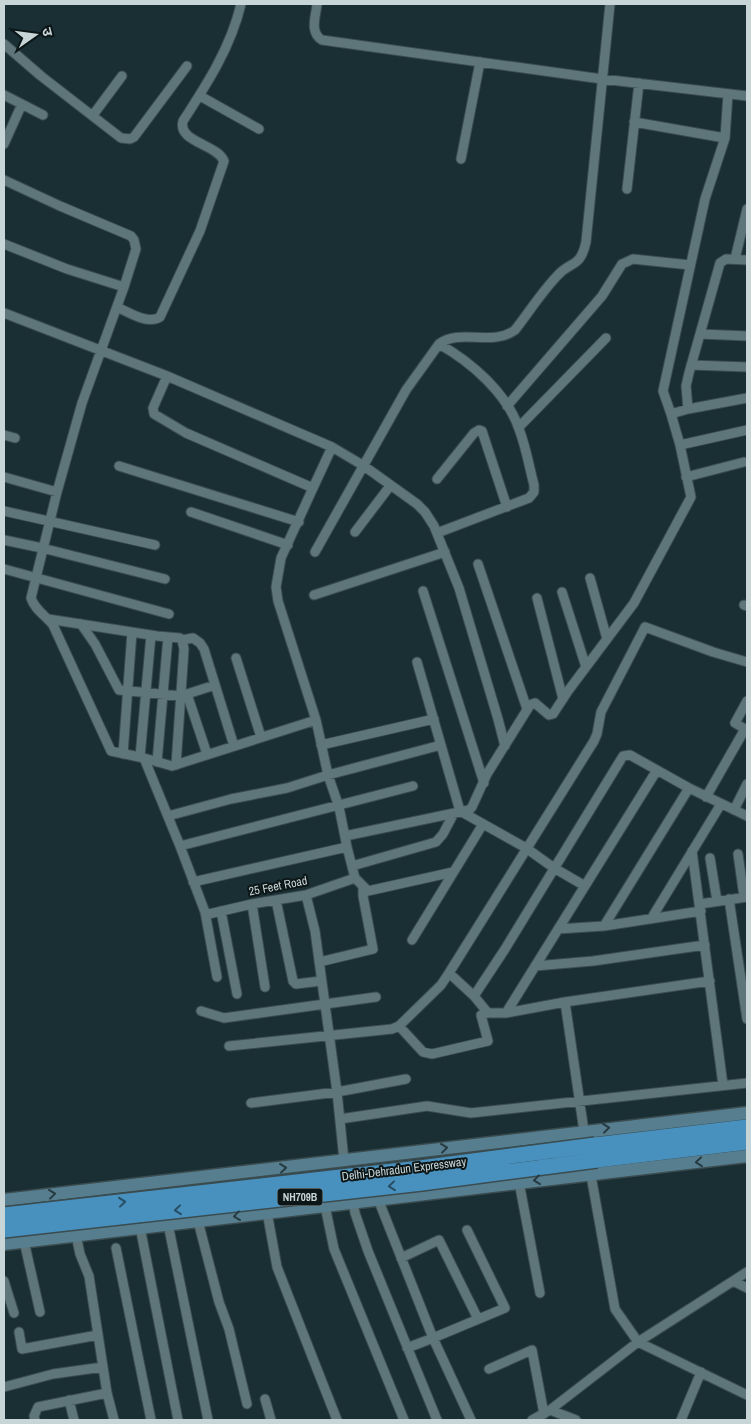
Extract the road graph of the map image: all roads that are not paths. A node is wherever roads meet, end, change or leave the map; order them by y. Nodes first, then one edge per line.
1 (241, 4) edge
2 (318, 4) edge
3 (610, 4) edge
4 (4, 44) edge
5 (480, 62) junction
6 (187, 66) dead end
7 (122, 76) dead end
8 (602, 79) junction
9 (639, 83) junction
10 (728, 94) junction
11 (4, 95) edge
12 (200, 96) junction
13 (747, 96) edge
14 (22, 104) junction
15 (44, 115) dead end
16 (93, 115) junction
17 (634, 122) junction
18 (8, 124) edge
19 (259, 129) dead end
20 (725, 138) junction
21 (4, 144) edge
22 (461, 159) dead end
23 (4, 180) edge
24 (627, 189) dead end
25 (747, 209) edge
26 (4, 244) edge
27 (735, 259) junction
28 (747, 260) edge
29 (690, 265) junction
30 (124, 287) junction
31 (117, 307) junction
32 (4, 313) edge
33 (700, 334) junction
34 (747, 336) edge
35 (606, 338) dead end
36 (439, 344) junction
37 (101, 352) junction
38 (691, 365) junction
39 (747, 367) edge
40 (167, 376) junction
41 (747, 398) edge
42 (507, 406) junction
43 (688, 409) junction
44 (671, 414) junction
45 (519, 427) junction
46 (747, 430) edge
47 (4, 435) edge
48 (15, 438) dead end
49 (680, 445) junction
50 (332, 447) junction
51 (744, 462) dead end
52 (119, 466) dead end
53 (364, 466) junction
54 (686, 476) junction
55 (4, 477) edge
56 (437, 480) dead end
57 (390, 486) junction
58 (314, 488) junction
59 (57, 492) junction
60 (507, 507) junction
61 (4, 511) edge
62 (191, 512) dead end
63 (49, 521) junction
64 (298, 522) junction
65 (355, 532) dead end
66 (437, 533) junction
67 (4, 540) edge
68 (155, 545) dead end
69 (288, 545) junction
70 (42, 548) junction
71 (315, 552) dead end
72 (446, 552) junction
73 (478, 564) dead end
74 (4, 569) edge
75 (35, 577) junction
76 (590, 578) dead end
77 (165, 579) dead end
78 (423, 590) dead end
79 (562, 592) dead end
80 (314, 595) dead end
81 (537, 598) dead end
82 (170, 614) dead end
83 (48, 618) junction
84 (81, 624) junction
85 (132, 632) junction
86 (151, 635) junction
87 (168, 637) junction
88 (607, 639) junction
89 (182, 640) junction
90 (236, 658) dead end
91 (417, 662) dead end
92 (747, 662) edge
93 (586, 667) junction
94 (215, 685) junction
95 (129, 691) junction
96 (145, 692) junction
97 (163, 694) junction
98 (184, 695) junction
99 (563, 699) junction
100 (747, 701) edge
101 (527, 709) junction
102 (434, 719) junction
103 (316, 720) junction
104 (262, 737) junction
105 (322, 745) junction
106 (234, 746) junction
107 (441, 746) junction
108 (504, 746) junction
109 (123, 754) junction
110 (207, 754) junction
111 (142, 758) junction
112 (157, 762) junction
113 (176, 765) junction
114 (657, 770) junction
115 (328, 775) junction
116 (484, 783) junction
117 (747, 784) edge
118 (413, 786) dead end
119 (689, 788) junction
120 (706, 797) junction
121 (338, 804) junction
122 (721, 804) junction
123 (734, 810) junction
124 (457, 812) junction
125 (168, 816) junction
126 (747, 816) edge
127 (483, 824) junction
128 (345, 836) junction
129 (180, 846) junction
130 (347, 847) junction
131 (526, 848) junction
132 (692, 851) junction
133 (738, 854) dead end
134 (710, 858) dead end
135 (352, 866) junction
136 (554, 868) junction
137 (453, 872) junction
138 (355, 878) junction
139 (193, 882) junction
140 (585, 886) junction
141 (363, 887) junction
142 (306, 895) junction
143 (746, 897) edge
144 (729, 899) junction
145 (276, 900) junction
146 (717, 901) junction
147 (252, 904) junction
148 (700, 907) junction
149 (221, 911) junction
150 (205, 912) junction
151 (651, 919) junction
152 (604, 926) junction
153 (558, 929) junction
154 (412, 940) dead end
155 (705, 945) junction
156 (319, 962) junction
157 (535, 966) junction
158 (449, 974) junction
159 (217, 977) dead end
160 (321, 981) junction
161 (710, 981) junction
162 (265, 987) dead end
163 (238, 994) dead end
164 (474, 996) junction
165 (376, 997) dead end
166 (565, 1002) junction
167 (324, 1004) junction
168 (202, 1011) dead end
169 (488, 1013) junction
170 (506, 1013) junction
171 (747, 1019) edge
172 (399, 1026) junction
173 (329, 1034) junction
174 (229, 1046) dead end
175 (406, 1079) dead end
176 (747, 1083) edge
177 (723, 1085) junction
178 (337, 1092) junction
179 (580, 1102) junction
180 (251, 1103) dead end
181 (747, 1113) edge
182 (340, 1119) junction
183 (747, 1127) edge
184 (584, 1131) junction
185 (747, 1142) edge
186 (747, 1156) edge
187 (344, 1160) junction
188 (590, 1174) junction
189 (519, 1182) junction
190 (378, 1199) junction
191 (4, 1200) edge
192 (353, 1202) junction
193 (325, 1206) junction
194 (267, 1212) junction
195 (4, 1215) edge
196 (198, 1221) junction
197 (168, 1224) junction
198 (4, 1230) edge
199 (467, 1230) dead end
200 (142, 1238) junction
201 (77, 1239) junction
202 (4, 1244) edge
203 (116, 1248) dead end
204 (26, 1252) junction
205 (401, 1258) junction
206 (747, 1272) edge
207 (4, 1281) edge
208 (733, 1281) junction
209 (747, 1288) edge
210 (540, 1293) dead end
211 (40, 1312) dead end
212 (14, 1313) dead end
213 (478, 1319) junction
214 (19, 1332) dead end
215 (98, 1335) junction
216 (433, 1338) junction
217 (638, 1342) junction
218 (407, 1348) junction
219 (103, 1367) junction
220 (489, 1369) dead end
221 (701, 1372) junction
222 (4, 1387) edge
223 (107, 1393) junction
224 (747, 1394) edge
225 (266, 1399) dead end
226 (69, 1400) junction
227 (247, 1404) dead end
228 (547, 1412) junction
229 (35, 1420) edge
230 (74, 1420) edge
231 (114, 1420) edge
232 (151, 1420) edge
233 (178, 1420) edge
234 (208, 1420) edge
235 (271, 1420) edge
236 (337, 1420) edge
237 (404, 1420) edge
238 (437, 1420) edge
239 (470, 1420) edge
240 (532, 1420) edge
241 (576, 1420) edge
242 (681, 1420) edge

1 - 12 street
2 - 5 street
3 - 8 street
4 - 16 street
5 - 8 street
5 - 22 street
6 - 16 street
7 - 16 street
8 - 9 street
8 - 36 street
9 - 10 street
9 - 17 street
10 - 13 street
10 - 20 street
11 - 14 street
12 - 19 street
12 - 31 street
14 - 15 street
14 - 18 street
17 - 20 street
17 - 24 street
18 - 21 street
20 - 29 street
23 - 30 street
25 - 27 street
26 - 30 street
27 - 28 street
27 - 33 street
29 - 42 street
29 - 44 street
30 - 31 street
31 - 37 street
32 - 37 street
33 - 34 street
33 - 38 street
35 - 45 street
36 - 42 street
36 - 53 street
37 - 40 street
37 - 59 street
38 - 39 street
38 - 43 street
40 - 50 street
40 - 58 street
41 - 43 street
42 - 45 street
43 - 44 street
44 - 49 street
45 - 60 street
46 - 49 street
47 - 48 street
49 - 54 street
50 - 53 street
50 - 58 street
51 - 54 street
52 - 64 street
53 - 57 street
53 - 71 street
54 - 88 street
55 - 59 street
56 - 60 street
57 - 65 street
57 - 66 street
58 - 64 street
59 - 63 street
60 - 66 street
61 - 63 street
62 - 69 street
63 - 68 street
63 - 70 street
64 - 69 street
66 - 72 street
67 - 70 street
69 - 103 street
70 - 75 street
70 - 77 street
72 - 80 street
72 - 108 street
73 - 101 street
74 - 75 street
75 - 82 street
75 - 83 street
76 - 88 street
78 - 116 street
79 - 93 street
81 - 99 street
83 - 84 street
83 - 109 street
84 - 85 street
84 - 95 street
85 - 86 street
85 - 95 street
86 - 87 street
86 - 96 street
87 - 89 street
87 - 97 street
88 - 93 street
89 - 94 street
89 - 98 street
90 - 104 street
91 - 102 street
92 - 131 street
93 - 99 street
94 - 98 street
94 - 106 street
95 - 96 street
95 - 109 street
96 - 97 street
96 - 111 street
97 - 98 street
97 - 112 street
98 - 110 street
98 - 113 street
99 - 101 street
100 - 120 street
101 - 108 street
102 - 105 street
102 - 107 street
103 - 104 street
103 - 105 street
104 - 106 street
105 - 115 street
106 - 110 street
107 - 115 street
107 - 124 street
108 - 116 street
109 - 111 street
110 - 113 street
111 - 112 street
111 - 125 street
112 - 113 street
114 - 119 street
114 - 136 street
114 - 140 street
115 - 121 street
115 - 125 street
116 - 124 street
117 - 123 street
118 - 121 street
119 - 120 street
119 - 152 street
120 - 122 street
121 - 128 street
121 - 129 street
122 - 123 street
122 - 132 street
123 - 126 street
124 - 127 street
124 - 128 street
124 - 135 street
125 - 129 street
127 - 131 street
127 - 137 street
128 - 130 street
129 - 139 street
130 - 135 street
130 - 139 street
131 - 136 street
131 - 158 street
132 - 148 street
132 - 151 street
133 - 143 street
134 - 146 street
135 - 138 street
136 - 140 street
136 - 164 street
137 - 141 street
137 - 154 street
138 - 141 street
138 - 142 street, 25 Feet Road
139 - 150 street
140 - 153 street
141 - 156 street
142 - 145 street, 25 Feet Road
142 - 156 street
143 - 144 street
144 - 146 street
144 - 171 street
145 - 147 street, 25 Feet Road
145 - 160 street
146 - 148 street
147 - 149 street, 25 Feet Road
147 - 162 street
148 - 151 street
148 - 155 street
149 - 150 street, 25 Feet Road
149 - 163 street
150 - 159 street
151 - 152 street
152 - 153 street
153 - 157 street
155 - 157 street
155 - 161 street
156 - 160 street
157 - 170 street
158 - 164 street
158 - 172 street
160 - 167 street
161 - 166 street
161 - 177 street
164 - 169 street
165 - 167 street
166 - 170 street
166 - 179 street
167 - 168 street
167 - 173 street
169 - 170 street
169 - 172 street
172 - 173 street
173 - 174 street
173 - 178 street
175 - 178 street
176 - 177 street
177 - 179 street
178 - 180 street
178 - 182 street
179 - 182 street
179 - 184 street
184 -> 181 street
182 - 187 street
195 -> 183 highway, Delhi-Dehradun Expressway / NH709B, bridge
187 -> 184 street
184 - 188 street
185 -> 198 highway, Delhi-Dehradun Expressway / NH709B, bridge
186 -> 188 street
191 -> 187 street
188 -> 189 street
188 - 217 street
189 - 190 street
189 - 210 street
190 - 192 street
190 - 205 street
192 - 193 street
192 - 218 street
193 - 194 street
193 - 237 street
194 -> 196 street
194 - 236 street
196 - 197 street
196 - 227 street
197 - 200 street
197 - 234 street
199 - 213 street
200 - 201 street
200 - 233 street
201 - 204 street
201 - 215 street
202 - 204 street
203 - 232 street
204 - 211 street
205 - 213 street
205 - 216 street
206 - 208 street
207 - 212 street
208 - 209 street
208 - 217 street
213 - 216 street
214 - 215 street
215 - 219 street
216 - 218 street
216 - 239 street
217 - 221 street
217 - 228 street
218 - 238 street
219 - 222 street
219 - 223 street
220 - 228 street
221 - 224 street
221 - 242 street
223 - 226 street
223 - 231 street
225 - 235 street
226 - 229 street
226 - 230 street
228 - 240 street
228 - 241 street

